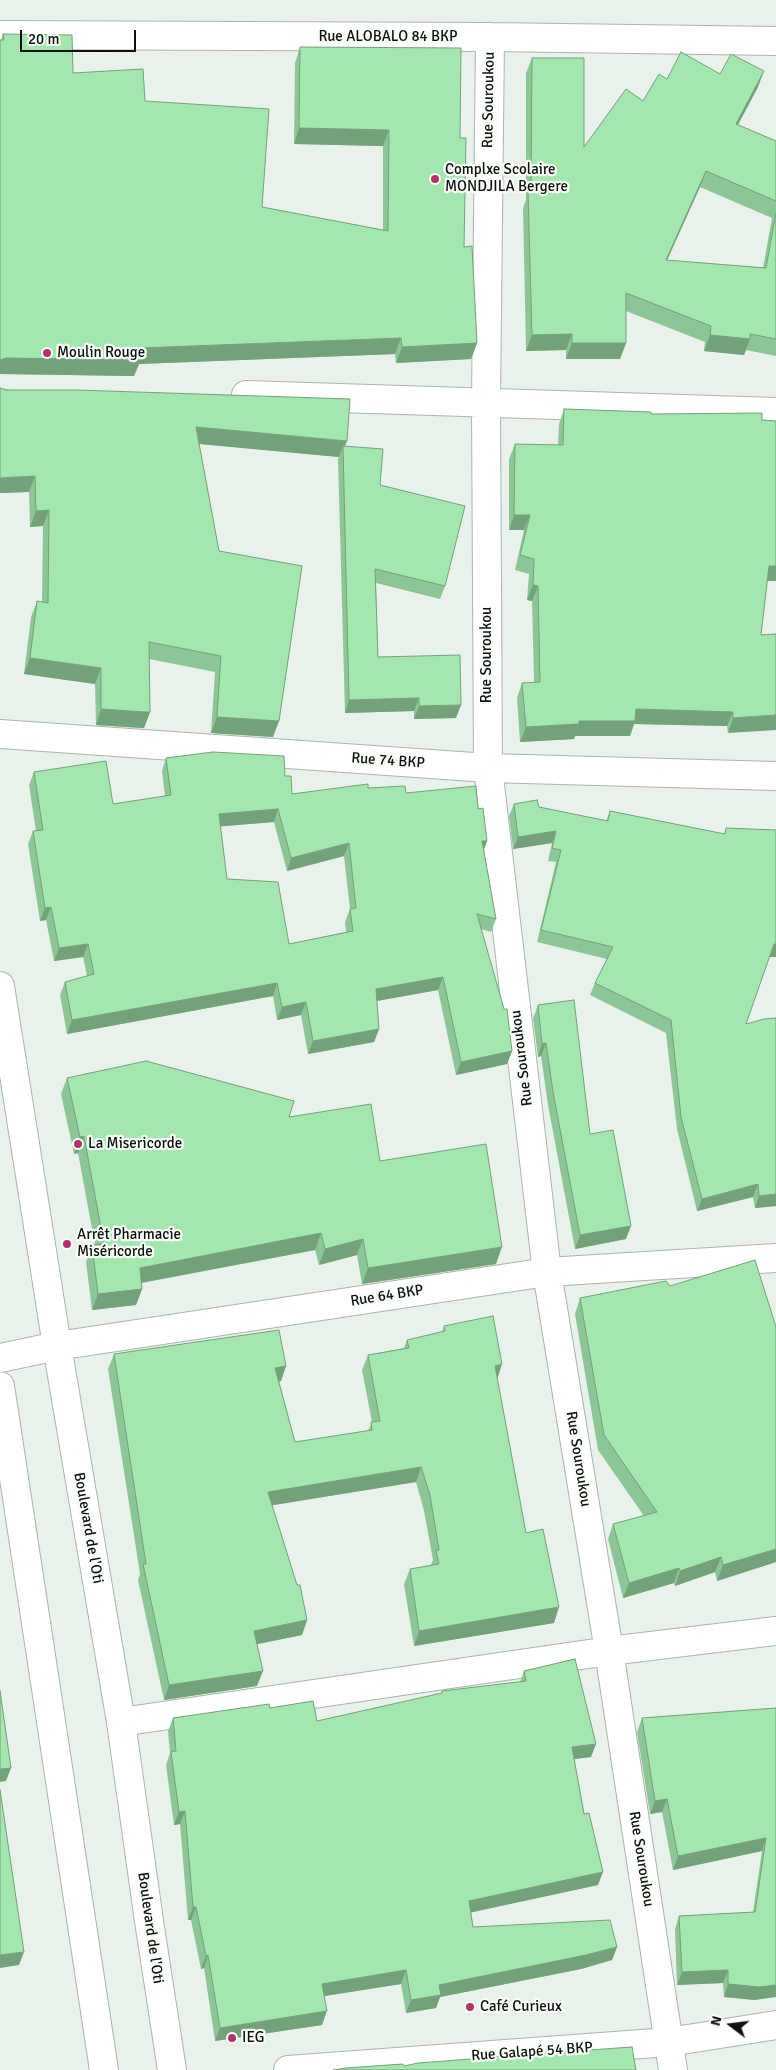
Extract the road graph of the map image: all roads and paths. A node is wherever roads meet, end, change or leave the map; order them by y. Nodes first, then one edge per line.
1 (0, 35) edge
2 (490, 37) junction
3 (776, 42) edge
4 (218, 394) edge
5 (486, 403) junction
6 (776, 412) edge
7 (0, 734) edge
8 (488, 768) junction
9 (776, 776) edge
10 (0, 992) edge
11 (776, 1258) edge
12 (547, 1272) junction
13 (57, 1346) junction
14 (0, 1358) edge
15 (0, 1386) edge
16 (776, 1631) edge
17 (609, 1651) junction
18 (122, 1722) junction
19 (776, 2025) edge
20 (669, 2042) junction
21 (104, 2070) edge
22 (172, 2070) edge
23 (288, 2070) edge
24 (673, 2070) edge

1 - 2 street, Rue ALOBALO 84 BKP
2 - 3 street, Rue ALOBALO 84 BKP
2 - 5 street, Rue Souroukou
4 - 5 street
5 - 6 street
5 - 8 street, Rue Souroukou
7 - 8 street, Rue 74 BKP
8 - 9 street, Rue 74 BKP
8 - 12 street, Rue Souroukou
10 - 13 street, Boulevard de l'Oti
11 - 12 street, Rue 64 BKP
12 - 13 street, Rue 64 BKP
12 - 17 street, Rue Souroukou
13 - 14 street, Rue 64 BKP
13 - 18 street, Boulevard de l'Oti
15 - 21 street
16 - 17 street
17 - 18 street
17 - 20 street, Rue Souroukou
18 - 22 street, Boulevard de l'Oti
19 - 20 street, Rue Galapé 54 BKP
20 - 23 street, Rue Galapé 54 BKP
20 - 24 street, Rue Souroukou

